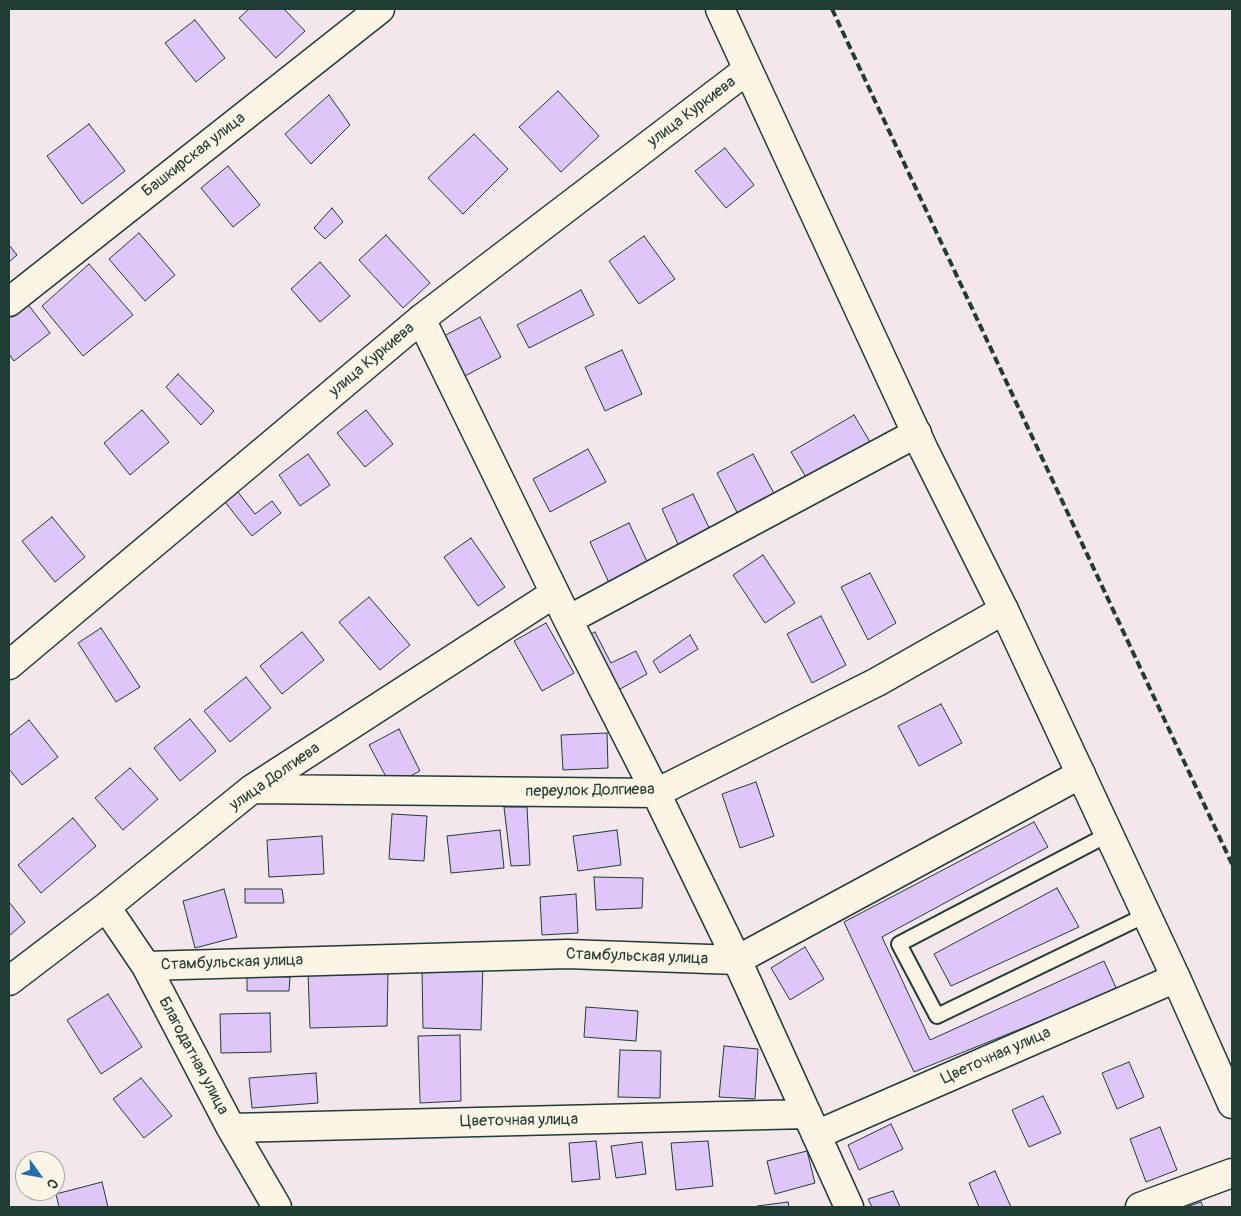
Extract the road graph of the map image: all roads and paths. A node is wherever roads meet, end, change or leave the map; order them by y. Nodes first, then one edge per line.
1 (380, 9) edge
2 (720, 9) edge
3 (747, 70) junction
4 (9, 302) edge
5 (422, 319) junction
6 (916, 433) junction
7 (555, 593) junction
8 (1004, 610) junction
9 (568, 620) junction
10 (9, 665) edge
11 (1081, 774) junction
12 (252, 789) junction
13 (656, 793) junction
14 (1109, 834) junction
15 (106, 907) junction
16 (1146, 915) junction
17 (737, 960) junction
18 (146, 966) junction
19 (1176, 978) junction
20 (9, 981) edge
21 (1232, 1104) edge
22 (812, 1124) junction
23 (231, 1128) junction
24 (1232, 1173) edge
25 (277, 1207) edge
26 (849, 1207) edge
27 (1140, 1207) edge

1 - 4 street, Башкирская улица
2 - 3 street
3 - 5 street, улица Куркиева
3 - 6 street
5 - 7 street
5 - 10 street, улица Куркиева
6 - 8 street
6 - 9 street
7 - 9 street
7 - 12 street, улица Долгиева
8 - 11 street
8 - 13 street, переулок Долгиева
9 - 13 street
11 - 14 street
11 - 17 street
12 - 13 street, переулок Долгиева
12 - 15 street, улица Долгиева
13 - 17 street
14 - 16 street
14 - 16 lane
15 - 18 street, Благодатная улица
15 - 20 street, улица Долгиева
16 - 19 street
17 - 18 street, Стамбульская улица
17 - 22 street
18 - 23 street, Благодатная улица
19 - 21 street
19 - 22 street, Цветочная улица
22 - 23 street, Цветочная улица
22 - 26 street
23 - 25 street, Благодатная улица
24 - 27 street

